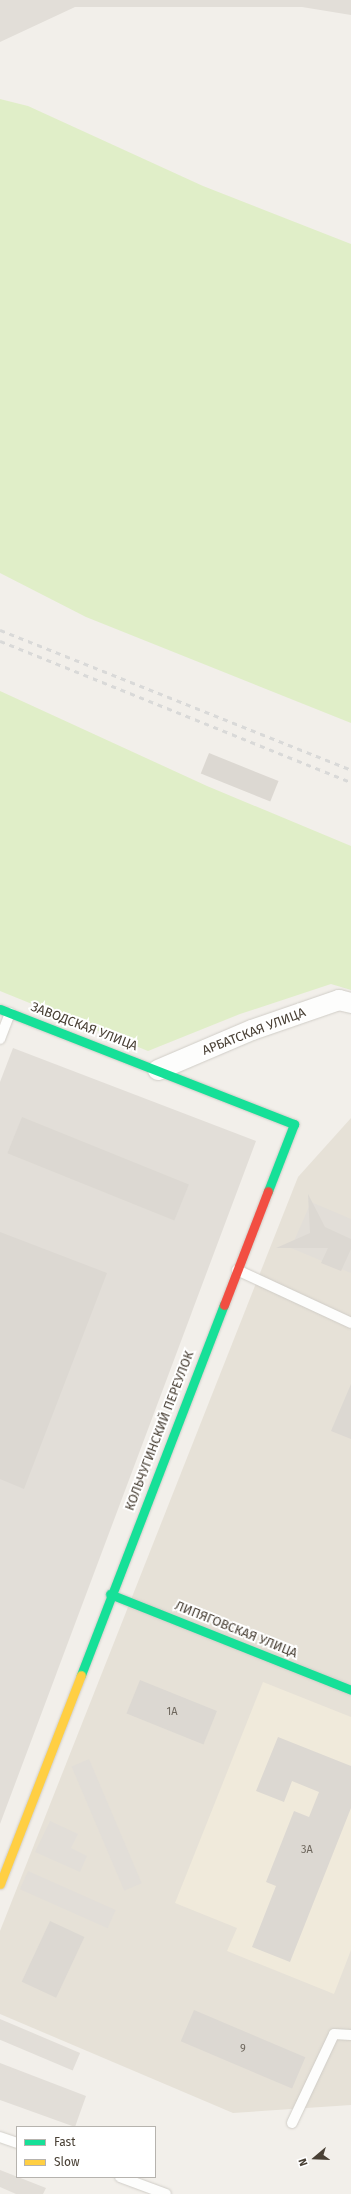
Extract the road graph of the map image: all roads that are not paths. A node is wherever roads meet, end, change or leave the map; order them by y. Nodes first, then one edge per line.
1 (351, 1003) edge
2 (0, 1008) edge
3 (10, 1013) junction
4 (0, 1039) edge
5 (158, 1070) junction
6 (236, 1270) junction
7 (351, 1323) edge
8 (110, 1594) junction
9 (351, 1690) edge
10 (0, 1884) edge
11 (351, 2035) edge
12 (292, 2123) dead end
13 (0, 2137) edge
14 (16, 2143) edge
15 (123, 2178) edge
16 (166, 2194) edge

1 - 5 street, АРБАТСКАЯ УЛИЦА
2 - 3 street, ЗАВОДСКАЯ УЛИЦА
3 - 4 lane
3 - 5 street, ЗАВОДСКАЯ УЛИЦА
5 - 6 street, КОЛЬЧУГИНСКИЙ ПЕРЕУЛОК
6 - 7 lane
6 - 8 street, КОЛЬЧУГИНСКИЙ ПЕРЕУЛОК
8 - 9 street, ЛИПЯГОВСКАЯ УЛИЦА
8 - 10 street, КОЛЬЧУГИНСКИЙ ПЕРЕУЛОК
11 - 12 lane
13 - 14 lane
15 - 16 lane

